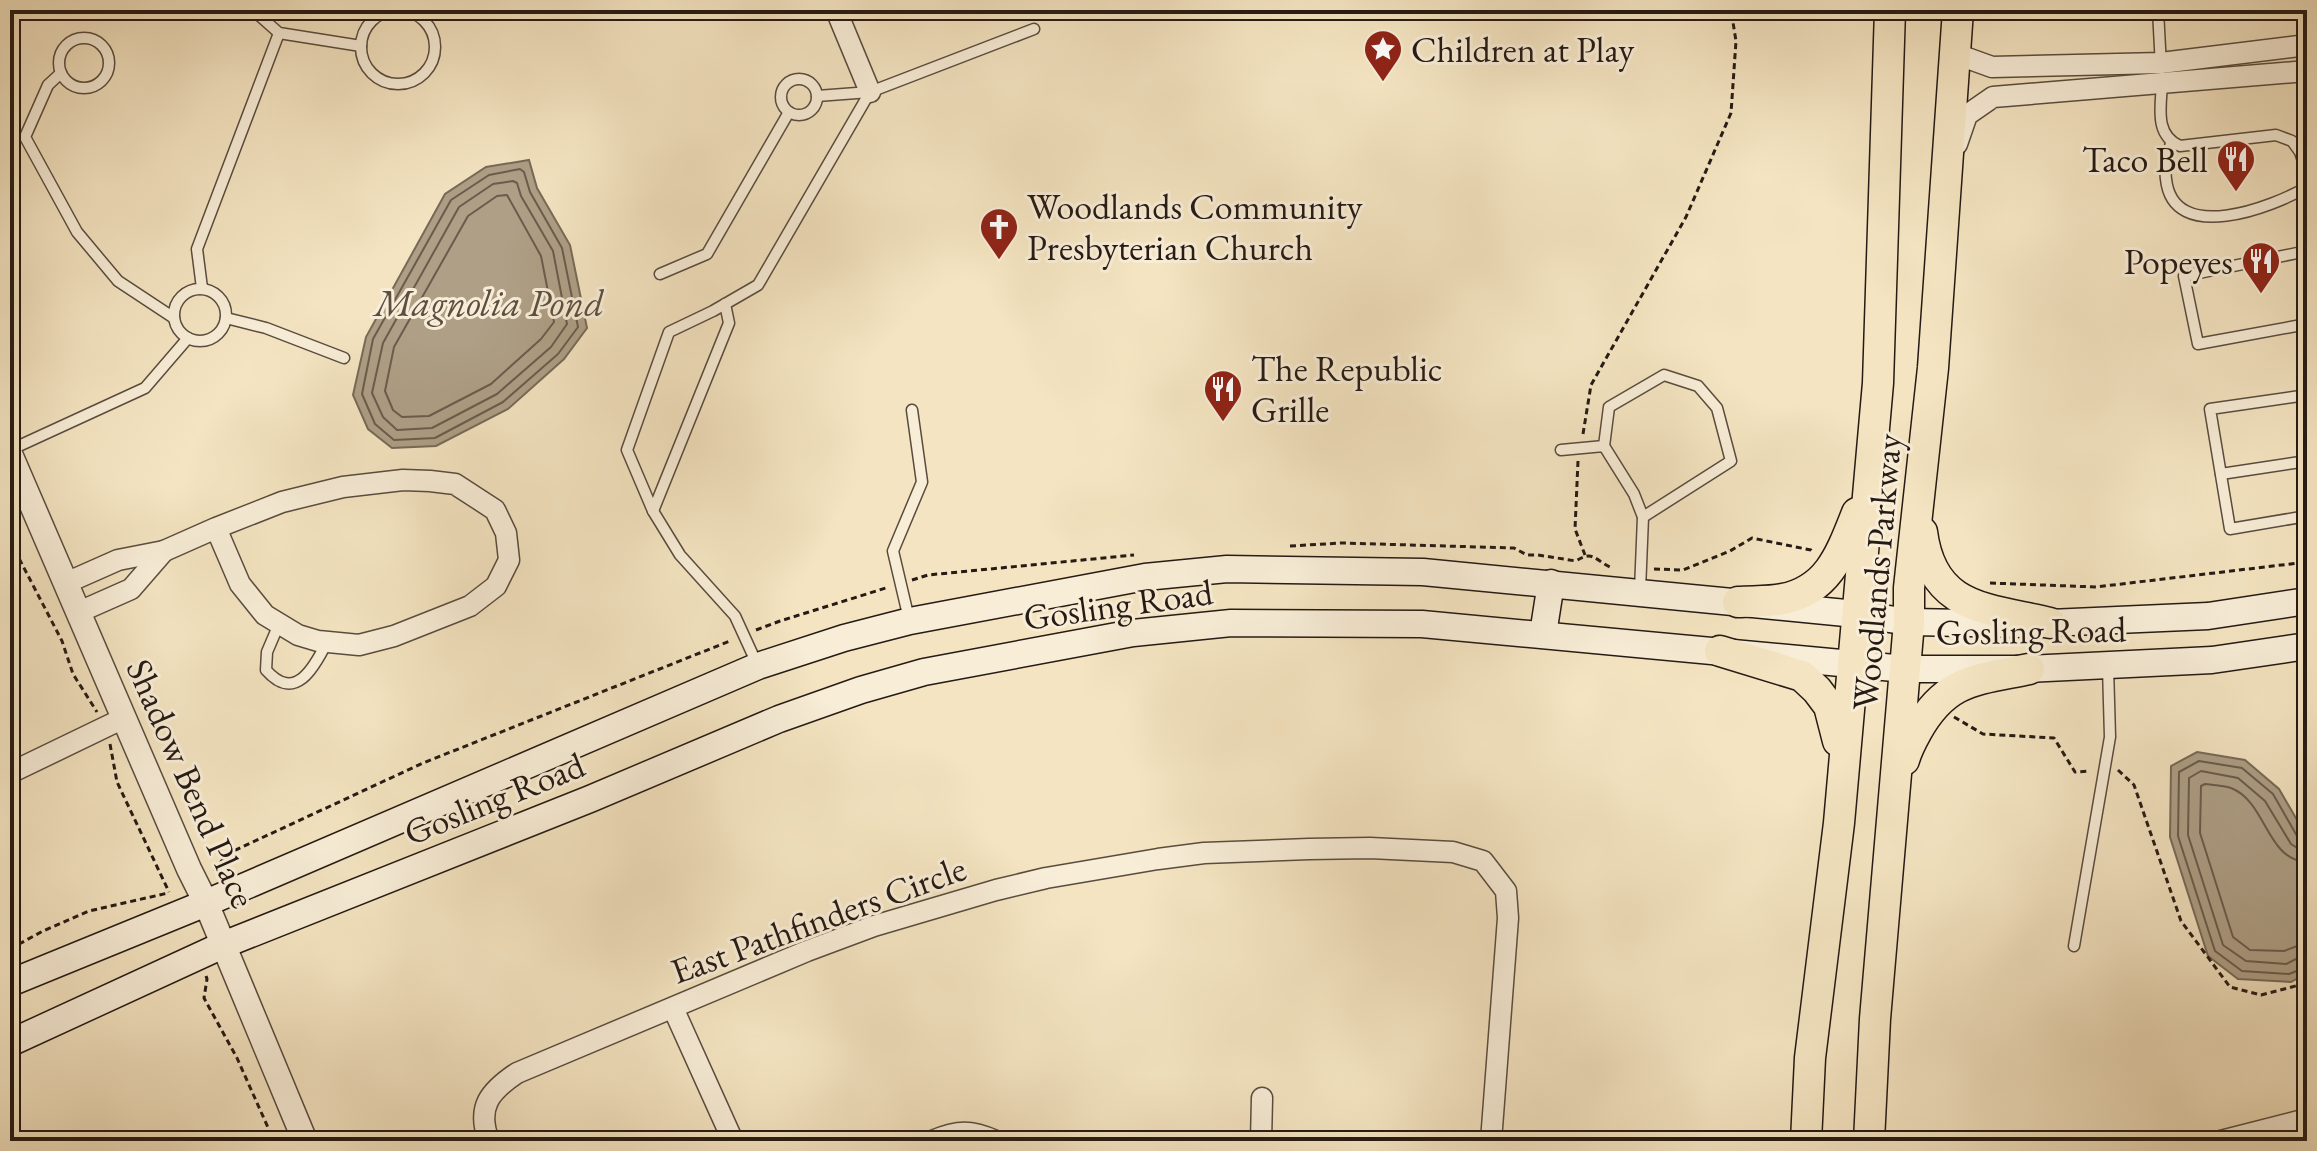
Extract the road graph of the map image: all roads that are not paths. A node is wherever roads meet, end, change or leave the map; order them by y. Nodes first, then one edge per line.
1 (253, 10) edge
2 (836, 10) edge
3 (1890, 10) edge
4 (1958, 10) edge
5 (2158, 10) edge
6 (1034, 29) dead end
7 (279, 33) junction
8 (2307, 45) edge
9 (361, 46) junction
10 (1956, 54) junction
11 (2307, 71) edge
12 (61, 73) junction
13 (2162, 73) junction
14 (870, 92) junction
15 (817, 96) junction
16 (789, 112) junction
17 (2171, 142) junction
18 (1948, 171) junction
19 (2307, 173) edge
20 (2307, 187) edge
21 (2307, 251) edge
22 (660, 274) dead end
23 (202, 288) junction
24 (725, 304) junction
25 (174, 318) junction
26 (226, 318) junction
27 (2307, 324) edge
28 (188, 338) junction
29 (344, 358) dead end
30 (2307, 395) edge
31 (912, 410) dead end
32 (1604, 446) junction
33 (1561, 450) dead end
34 (10, 452) edge
35 (2307, 461) edge
36 (2221, 474) junction
37 (1869, 486) junction
38 (1918, 505) junction
39 (653, 511) junction
40 (1643, 517) junction
41 (2306, 518) edge
42 (216, 528) junction
43 (164, 551) junction
44 (66, 583) junction
45 (1551, 583) junction
46 (1640, 592) junction
47 (2307, 601) edge
48 (1738, 602) junction
49 (79, 612) junction
50 (1856, 614) junction
51 (910, 621) junction
52 (1909, 622) junction
53 (2050, 623) junction
54 (279, 624) junction
55 (1543, 634) junction
56 (327, 642) junction
57 (2307, 646) edge
58 (1720, 651) junction
59 (1852, 663) junction
60 (2108, 665) junction
61 (758, 666) junction
62 (1905, 669) junction
63 (2029, 669) junction
64 (115, 722) junction
65 (1843, 772) junction
66 (10, 773) edge
67 (1895, 792) junction
68 (206, 903) junction
69 (223, 945) junction
70 (2074, 946) dead end
71 (10, 983) edge
72 (673, 1008) junction
73 (10, 1043) edge
74 (1262, 1098) dead end
75 (2307, 1119) edge
76 (305, 1141) edge
77 (489, 1141) edge
78 (733, 1141) edge
79 (932, 1141) edge
80 (996, 1141) edge
81 (1261, 1141) edge
82 (1491, 1141) edge
83 (1806, 1141) edge
84 (1869, 1141) edge
85 (2221, 1141) edge

1 - 7 lane
2 - 14 street
3 - 37 main road, Woodlands Parkway
4 - 10 main road, Woodlands Parkway
5 - 13 lane
6 - 14 lane
7 - 9 lane
7 - 23 lane
8 - 13 street
9 - 9 lane
10 - 13 street
10 - 18 main road, Woodlands Parkway
11 - 13 street
12 - 12 lane
12 - 25 lane
13 - 17 lane
13 - 18 street
14 - 15 lane
14 - 24 lane
15 - 16 lane
15 - 16 lane
16 - 22 lane
17 - 19 lane
17 - 20 lane
18 - 38 main road, Woodlands Parkway
21 - 27 lane
23 - 25 lane
23 - 26 lane
24 - 39 lane
24 - 39 lane
25 - 28 lane
26 - 28 lane
26 - 29 lane
28 - 34 lane
30 - 36 lane
31 - 51 lane
32 - 33 lane
32 - 40 lane
32 - 40 lane
34 - 44 street, Shadow Bend Place
35 - 36 lane
36 - 41 lane
37 - 48 main road
37 - 50 main road, Woodlands Parkway
38 - 52 main road, Woodlands Parkway
38 - 53 main road
39 - 61 lane
40 - 46 lane
42 - 43 street
42 - 54 street
42 - 56 street
43 - 44 street
43 - 49 street
44 - 49 street, Shadow Bend Place
45 - 46 main road, Gosling Road
45 - 51 main road, Gosling Road
45 - 55 main road
46 - 48 main road, Gosling Road
47 - 53 main road, Gosling Road
48 - 50 main road, Gosling Road
49 - 64 street, Shadow Bend Place
50 - 52 main road, Gosling Road
50 - 59 main road, Woodlands Parkway
51 - 61 main road, Gosling Road
52 - 53 main road, Gosling Road
52 - 62 main road, Woodlands Parkway
54 - 56 street
54 - 56 lane
55 - 58 main road, Gosling Road
55 - 69 main road, Gosling Road
57 - 60 main road, Gosling Road
58 - 59 main road, Gosling Road
58 - 65 main road
59 - 62 main road, Gosling Road
59 - 65 main road, Woodlands Parkway
60 - 63 main road, Gosling Road
60 - 70 lane
61 - 68 main road, Gosling Road
62 - 63 main road, Gosling Road
62 - 67 main road, Woodlands Parkway
63 - 67 main road
64 - 66 street
64 - 68 street, Shadow Bend Place
65 - 83 main road, Woodlands Parkway
67 - 84 main road, Woodlands Parkway
68 - 69 street, Shadow Bend Place
68 - 71 main road, Gosling Road
69 - 73 main road, Gosling Road
69 - 76 street, Shadow Bend Place
72 - 77 street, East Pathfinders Circle
72 - 78 street
72 - 82 street, East Pathfinders Circle
74 - 81 street
75 - 85 street
79 - 80 street

